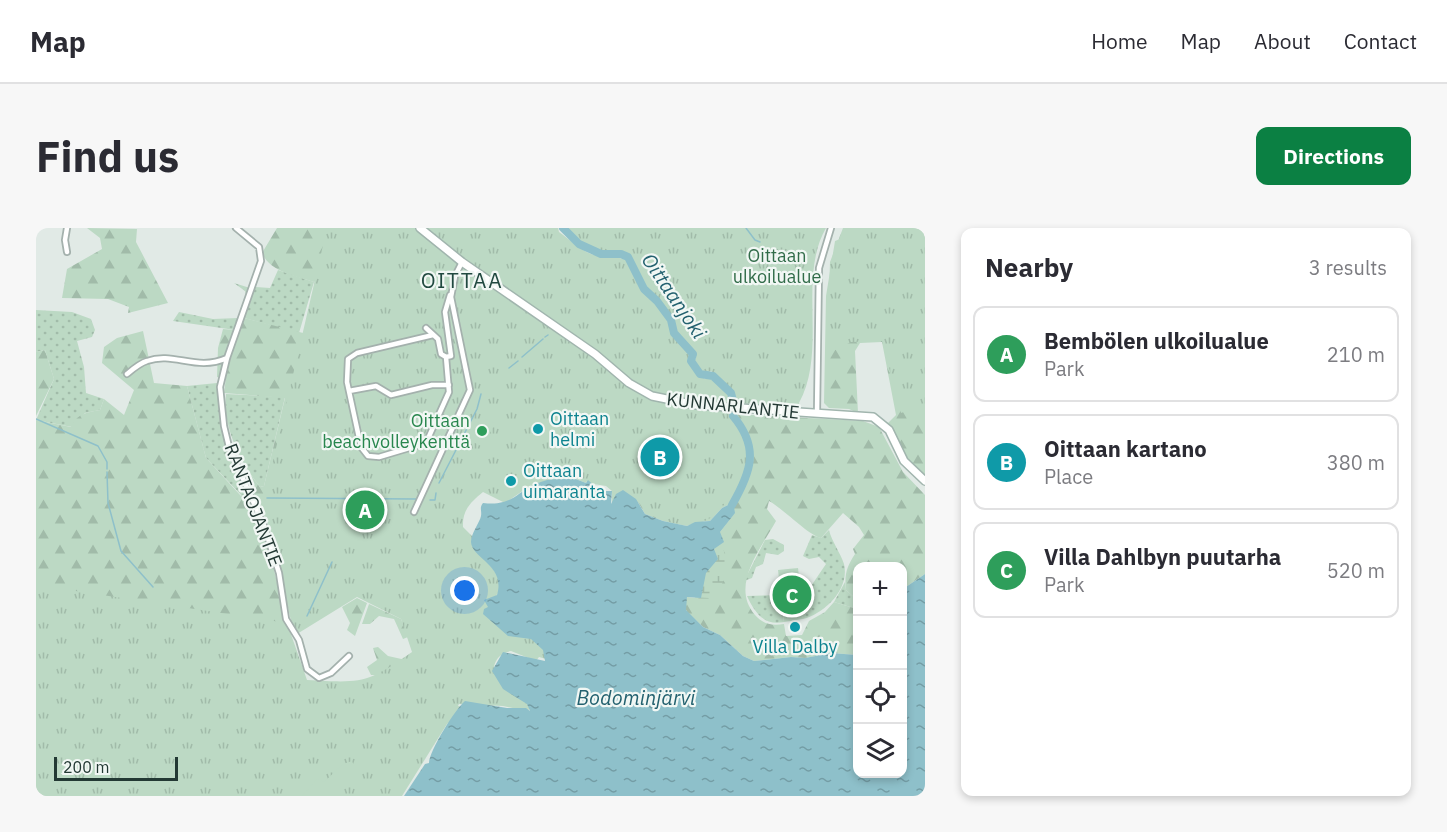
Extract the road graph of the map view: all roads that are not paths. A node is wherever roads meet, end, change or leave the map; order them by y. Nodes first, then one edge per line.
1 (68, 228) edge
2 (236, 228) edge
3 (420, 228) edge
4 (831, 228) edge
5 (67, 252) dead end
6 (462, 262) junction
7 (451, 292) junction
8 (426, 328) dead end
9 (433, 335) junction
10 (446, 357) junction
11 (227, 358) junction
12 (127, 374) dead end
13 (449, 385) junction
14 (350, 391) junction
15 (817, 414) junction
16 (925, 481) edge
17 (414, 512) dead end
18 (350, 656) dead end

1 - 5 street
2 - 11 street, RANTAOJANTIE
3 - 6 main road, KUNNARLANTIE
4 - 15 street
6 - 7 street
6 - 15 main road, KUNNARLANTIE
7 - 10 street
7 - 17 street
8 - 9 street
9 - 10 street
9 - 14 street
10 - 13 street
11 - 12 street
11 - 18 street, RANTAOJANTIE
13 - 14 street
13 - 14 street
15 - 16 main road, KUNNARLANTIE

